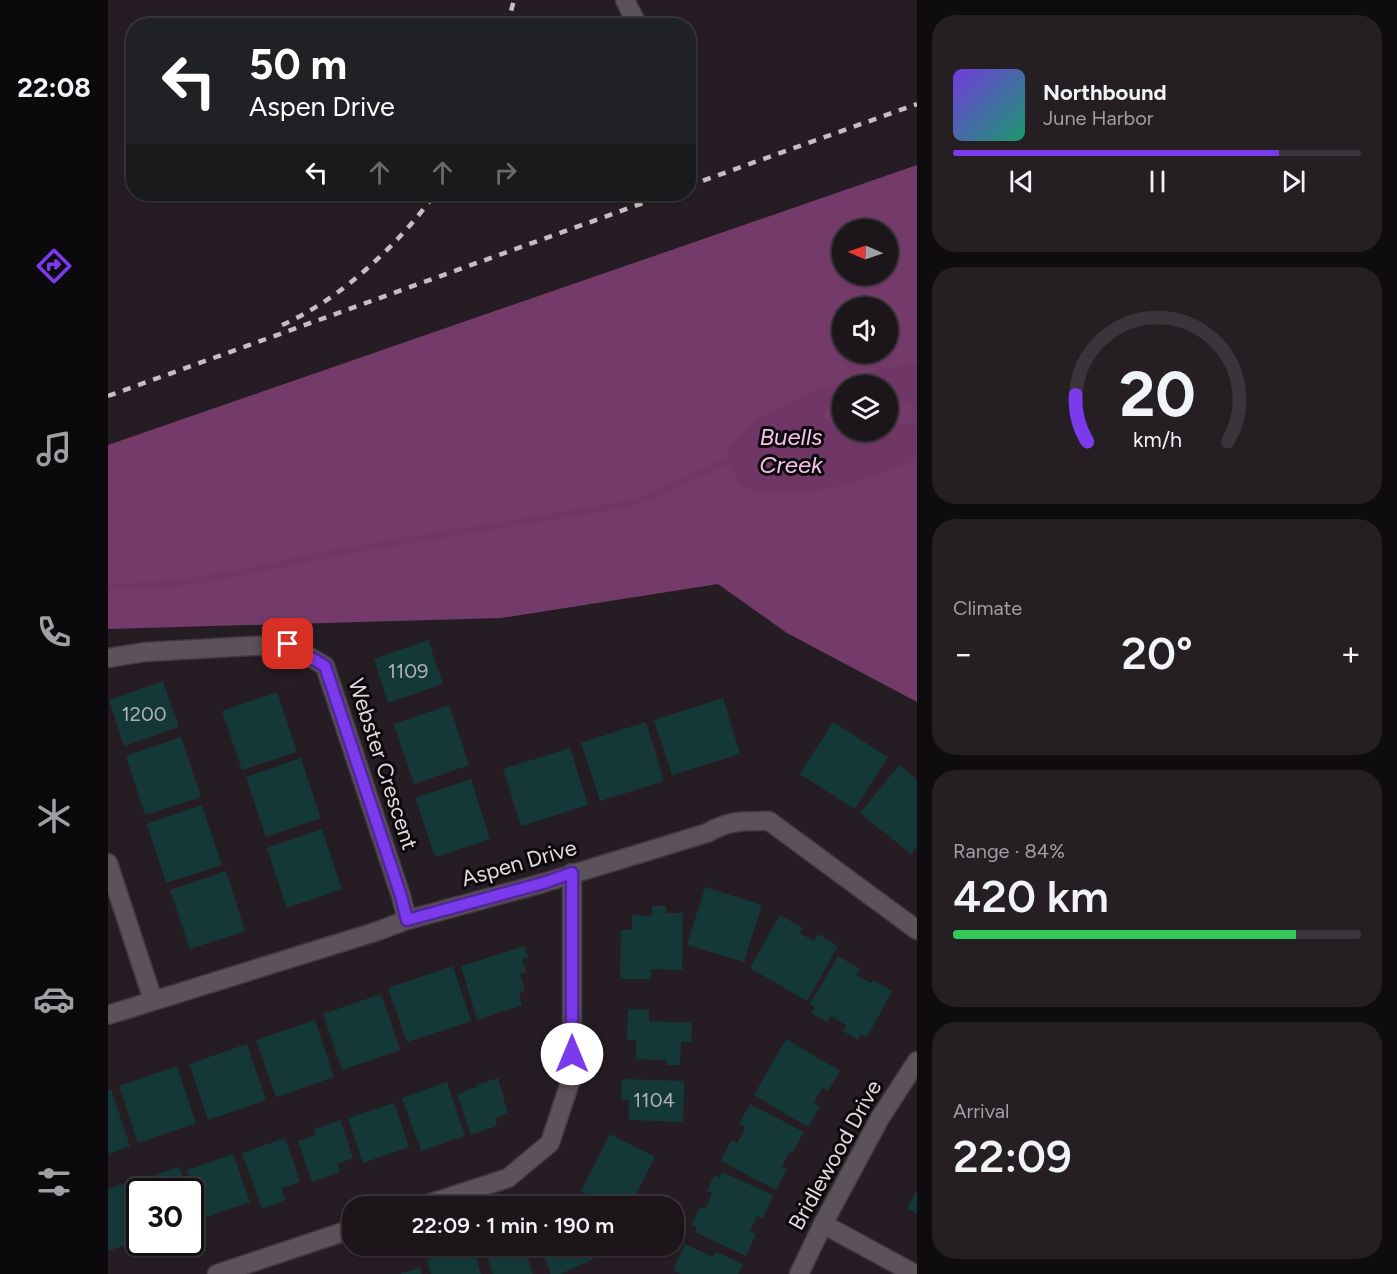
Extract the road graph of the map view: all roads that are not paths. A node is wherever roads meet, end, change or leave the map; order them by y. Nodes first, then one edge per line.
1 (625, 0) edge
2 (634, 18) edge
3 (108, 658) edge
4 (108, 863) edge
5 (572, 873) junction
6 (407, 920) junction
7 (917, 930) edge
8 (153, 1000) junction
9 (108, 1015) edge
10 (917, 1061) edge
11 (453, 1196) edge
12 (823, 1224) junction
13 (342, 1232) edge
14 (217, 1274) edge
15 (799, 1274) edge
16 (915, 1274) edge

1 - 2 street
3 - 6 street, Webster Crescent
4 - 8 street
5 - 6 street, Aspen Drive
5 - 7 street, Aspen Drive
5 - 11 street
6 - 8 street, Aspen Drive
8 - 9 street, Aspen Drive
10 - 12 street, Bridlewood Drive
12 - 15 street, Bridlewood Drive
12 - 16 street
13 - 14 street

